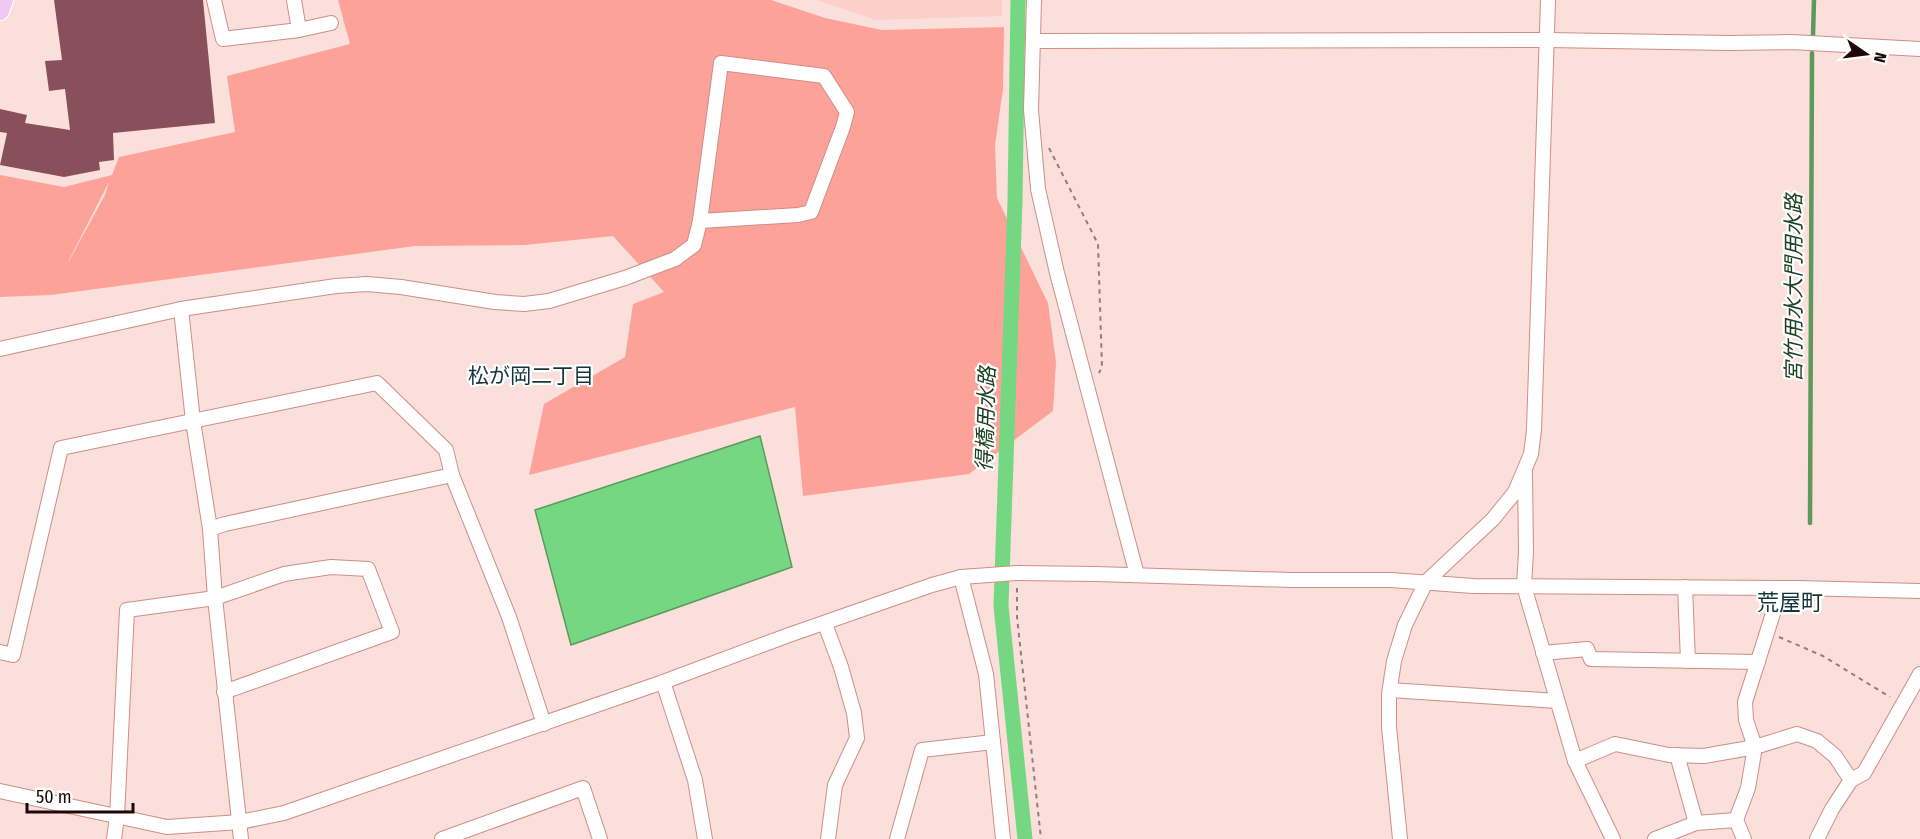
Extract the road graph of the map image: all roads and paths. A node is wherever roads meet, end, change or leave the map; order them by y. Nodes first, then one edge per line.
1 (4, 0) edge
2 (214, 0) edge
3 (294, 0) edge
4 (1034, 0) edge
5 (1548, 0) edge
6 (0, 11) edge
7 (331, 23) dead end
8 (299, 30) junction
9 (1547, 40) junction
10 (1033, 41) junction
11 (1920, 49) edge
12 (1046, 141) dead end
13 (700, 221) junction
14 (181, 309) junction
15 (0, 349) edge
16 (1088, 391) junction
17 (193, 421) junction
18 (1525, 468) junction
19 (452, 475) junction
20 (210, 529) junction
21 (1013, 574) junction
22 (1137, 575) junction
23 (962, 577) junction
24 (1426, 582) junction
25 (1524, 586) junction
26 (1685, 587) junction
27 (1780, 588) junction
28 (1920, 591) edge
29 (215, 598) junction
30 (825, 624) junction
31 (1767, 632) junction
32 (0, 652) edge
33 (1543, 653) junction
34 (1688, 660) junction
35 (1758, 662) junction
36 (1920, 674) edge
37 (663, 682) junction
38 (1390, 690) junction
39 (224, 692) junction
40 (1557, 701) junction
41 (1902, 705) junction
42 (544, 724) junction
43 (993, 742) junction
44 (1755, 747) junction
45 (1677, 755) junction
46 (1575, 761) junction
47 (1851, 780) junction
48 (0, 791) edge
49 (117, 817) junction
50 (1736, 820) junction
51 (240, 822) junction
52 (1695, 823) junction
53 (114, 839) edge
54 (241, 839) edge
55 (442, 839) edge
56 (600, 839) edge
57 (705, 839) edge
58 (828, 839) edge
59 (897, 839) edge
60 (1003, 839) edge
61 (1041, 839) edge
62 (1400, 839) edge
63 (1613, 839) edge
64 (1655, 839) edge
65 (1744, 839) edge
66 (1817, 839) edge

1 - 6 main road
2 - 8 street
3 - 8 street
4 - 10 street
5 - 9 street
7 - 8 street
9 - 10 street
9 - 11 street
9 - 18 street
10 - 16 street
12 - 16 path
13 - 13 street
13 - 14 street
14 - 15 street
14 - 17 street
16 - 22 street
17 - 19 street
17 - 20 street
17 - 32 street
18 - 24 street
18 - 25 street
19 - 20 street
19 - 42 street
20 - 29 street
21 - 22 street
21 - 23 street
21 - 61 path
22 - 24 street
23 - 30 street
23 - 43 street
24 - 25 street
24 - 38 street
25 - 26 street
25 - 33 street
26 - 27 street
26 - 34 street
27 - 28 street
27 - 31 street
29 - 39 street
29 - 39 street
29 - 49 street
30 - 37 street
30 - 58 street
31 - 35 street
31 - 41 path
33 - 34 street
33 - 40 street
34 - 35 street
35 - 44 street
36 - 41 street
37 - 42 street
37 - 57 street
38 - 40 street
38 - 62 street
39 - 51 street
40 - 46 street
41 - 47 street
42 - 51 street
43 - 59 street
43 - 60 street
44 - 45 street
44 - 47 street
44 - 50 street
45 - 46 street
45 - 52 street
46 - 63 street
47 - 66 street
48 - 49 street
49 - 51 street
49 - 53 street
50 - 52 street
50 - 65 street
51 - 54 street
52 - 64 street
55 - 56 street

